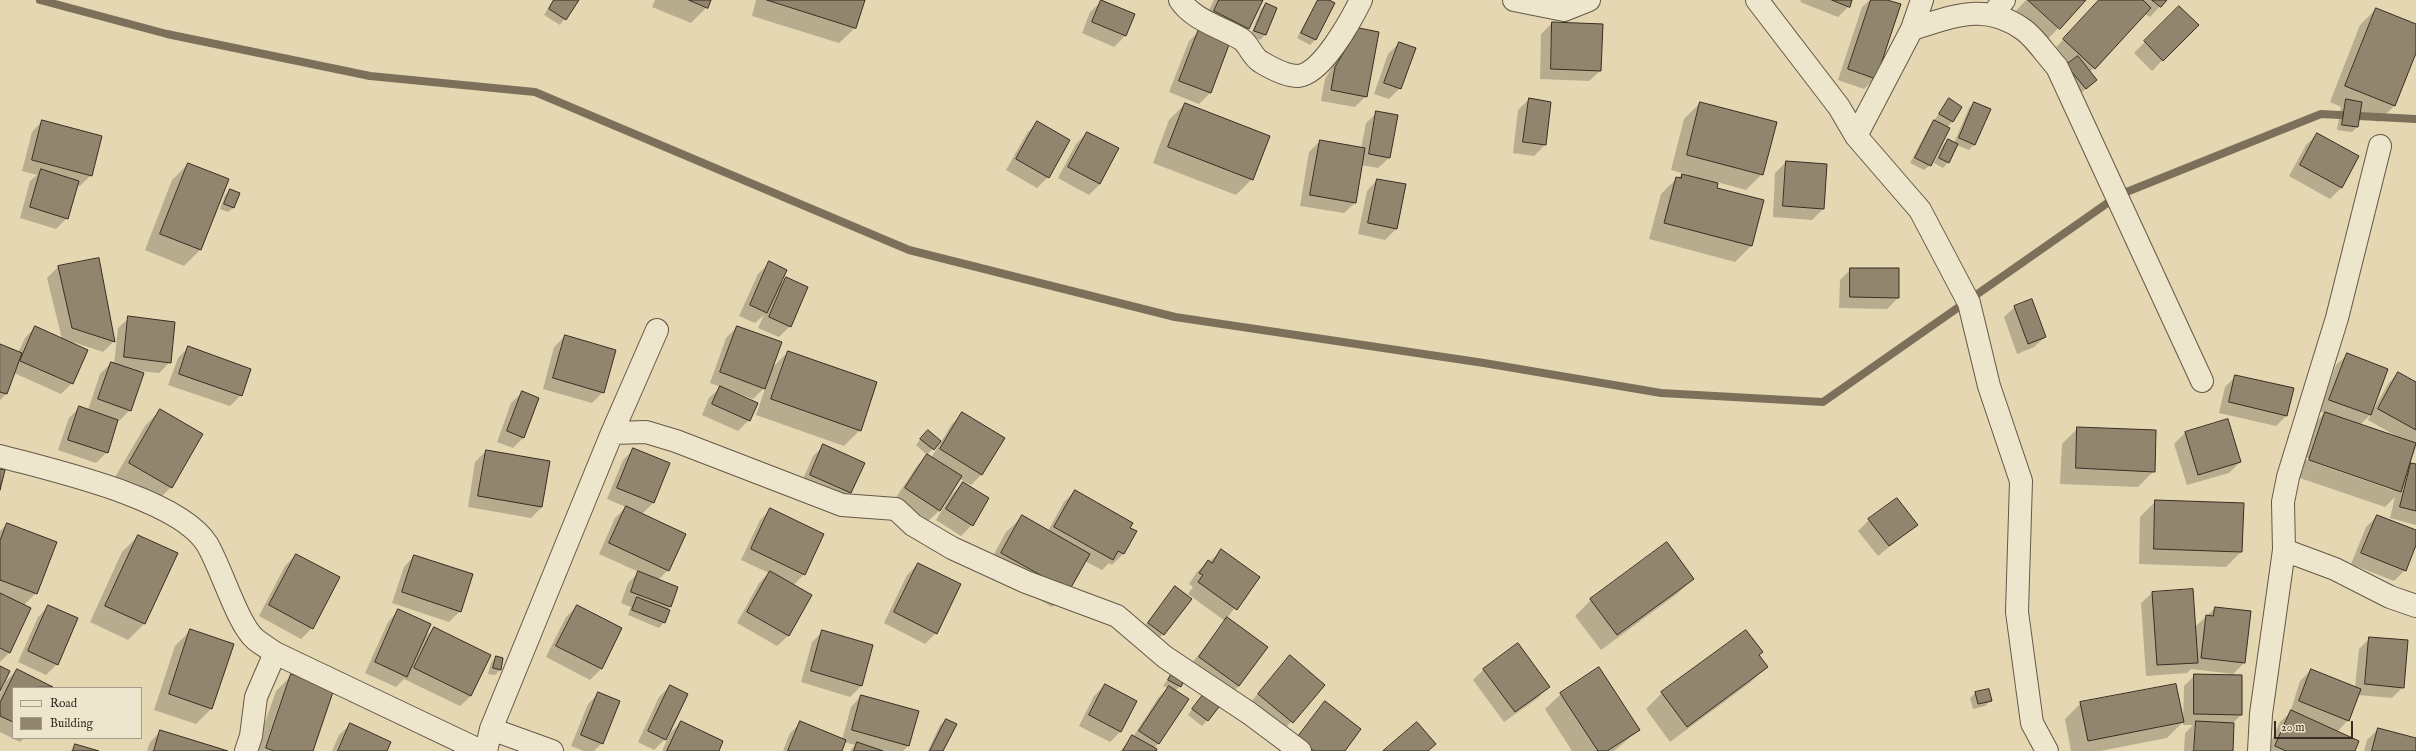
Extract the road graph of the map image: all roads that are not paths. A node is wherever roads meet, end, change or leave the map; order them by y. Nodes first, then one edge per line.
1 (1180, 0) edge
2 (1361, 0) edge
3 (1514, 0) edge
4 (1589, 0) edge
5 (1757, 0) edge
6 (1922, 0) edge
7 (1998, 7) edge
8 (1912, 29) junction
9 (1856, 136) junction
10 (2380, 146) dead end
11 (657, 330) dead end
12 (2202, 381) dead end
13 (612, 433) junction
14 (0, 456) edge
15 (2284, 550) junction
16 (2416, 606) edge
17 (275, 653) junction
18 (491, 729) junction
19 (246, 751) edge
20 (481, 751) edge
21 (486, 751) edge
22 (552, 751) edge
23 (1300, 751) edge
24 (2047, 751) edge
25 (2259, 751) edge

1 - 2 street
3 - 4 street
5 - 9 street
6 - 8 street
7 - 8 street
7 - 12 street
8 - 9 street
9 - 24 street
10 - 15 street
11 - 13 street
13 - 18 street
13 - 23 street
14 - 17 street
15 - 16 street
15 - 25 street
17 - 19 street
17 - 20 street
18 - 21 street
18 - 22 street

